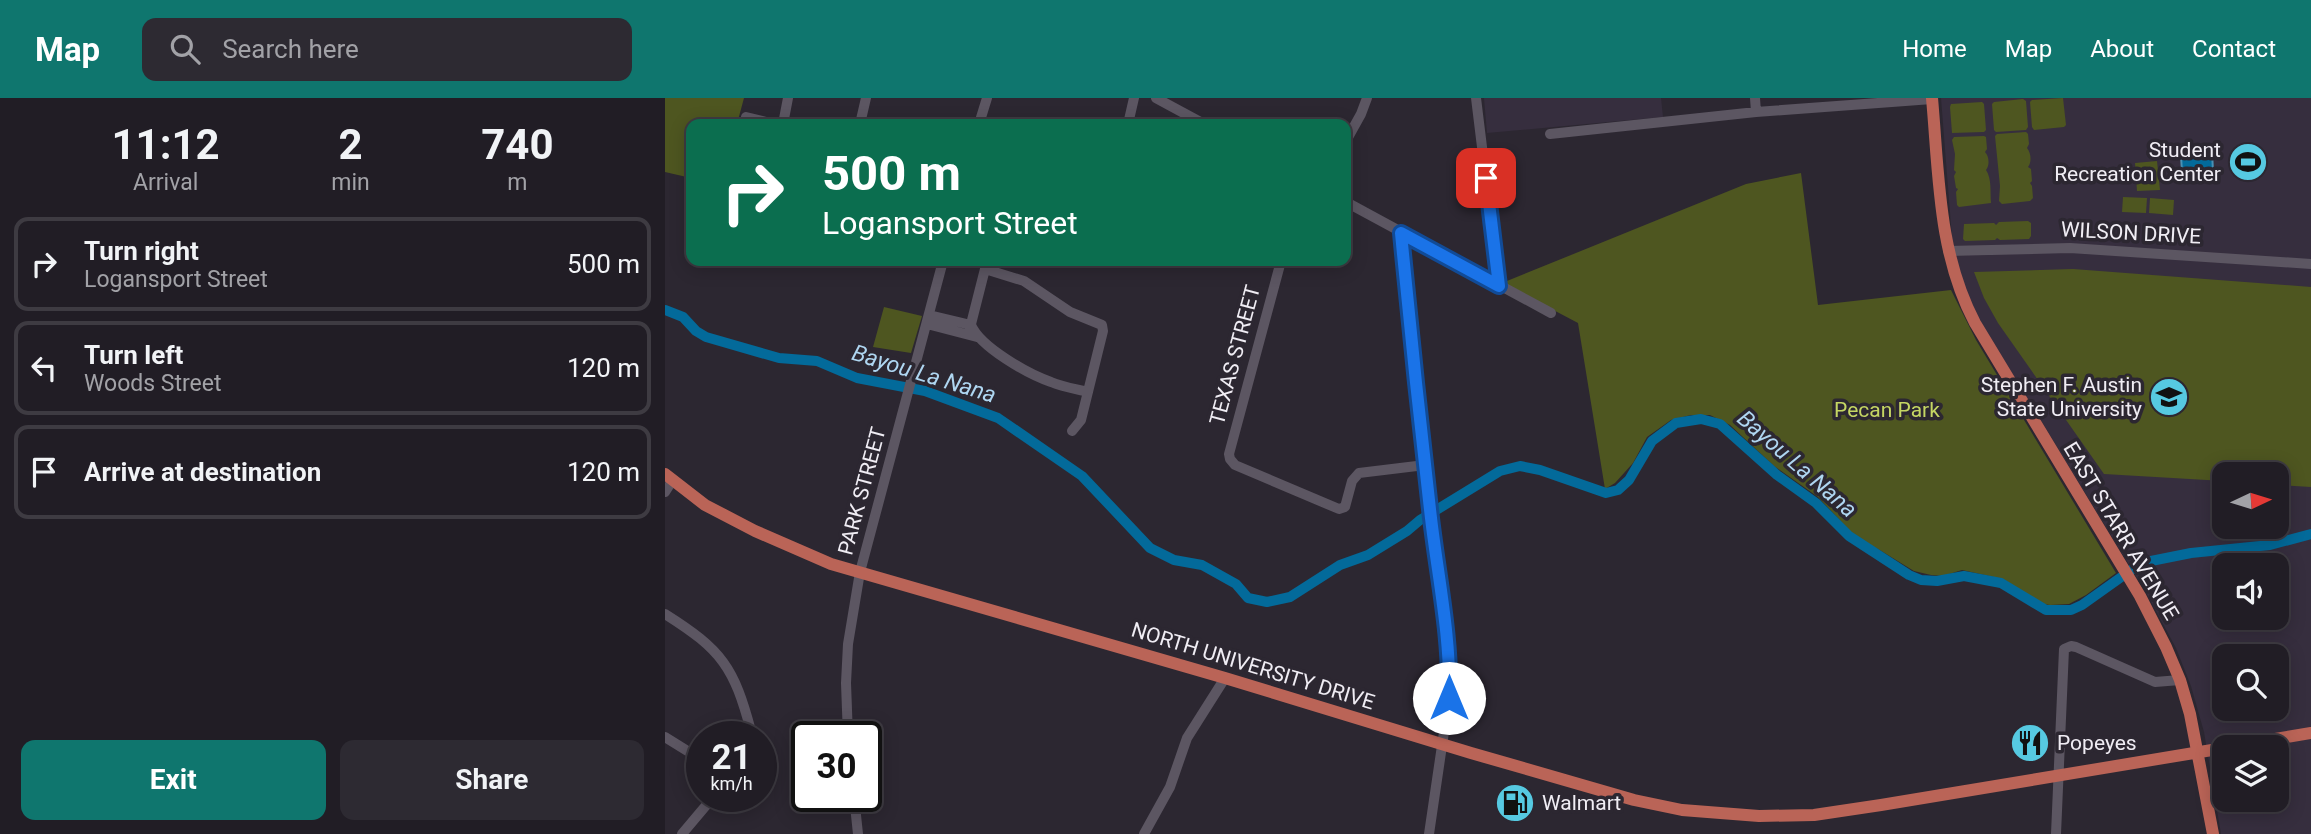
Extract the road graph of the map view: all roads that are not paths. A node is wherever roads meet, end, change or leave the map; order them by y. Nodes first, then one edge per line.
1 (788, 98) edge
2 (866, 98) edge
3 (987, 98) edge
4 (1134, 98) edge
5 (1156, 98) edge
6 (1367, 98) edge
7 (1476, 98) edge
8 (1755, 98) edge
9 (1932, 99) edge
10 (1756, 112) junction
11 (746, 117) dead end
12 (752, 119) edge
13 (784, 119) edge
14 (861, 119) edge
15 (981, 119) edge
16 (1129, 119) edge
17 (1195, 119) edge
18 (1351, 132) edge
19 (1550, 134) dead end
20 (1351, 205) edge
21 (1401, 233) junction
22 (1948, 251) junction
23 (2311, 264) edge
24 (942, 266) edge
25 (986, 266) edge
26 (988, 266) edge
27 (1279, 266) edge
28 (1499, 286) junction
29 (1551, 313) dead end
30 (928, 320) junction
31 (969, 329) junction
32 (1088, 392) junction
33 (1072, 431) dead end
34 (1425, 465) junction
35 (667, 483) edge
36 (860, 572) junction
37 (665, 614) edge
38 (1225, 678) junction
39 (2180, 680) junction
40 (748, 721) edge
41 (847, 721) edge
42 (2311, 733) edge
43 (665, 737) edge
44 (2289, 737) edge
45 (1443, 744) junction
46 (686, 750) edge
47 (2212, 750) edge
48 (2199, 752) junction
49 (2058, 777) junction
50 (700, 812) edge
51 (856, 812) edge
52 (682, 834) edge
53 (858, 834) edge
54 (1144, 834) edge
55 (1430, 834) edge
56 (2056, 834) edge
57 (2213, 834) edge

1 - 13 street
2 - 14 street
3 - 15 street
4 - 16 street
5 - 17 street
6 - 18 street
7 - 28 street
8 - 10 street
9 - 10 street
9 - 22 main road, EAST STARR AVENUE
10 - 19 street
11 - 12 street
20 - 21 street
21 - 28 street
21 - 34 street
22 - 23 street, WILSON DRIVE
22 - 39 main road, EAST STARR AVENUE
24 - 30 street, PARK STREET
25 - 31 street
26 - 32 street
27 - 34 street, TEXAS STREET
28 - 29 street
30 - 31 street
30 - 36 street, PARK STREET
31 - 32 street
32 - 33 street
34 - 45 street
35 - 36 main road, NORTH UNIVERSITY DRIVE
36 - 38 main road, NORTH UNIVERSITY DRIVE
36 - 41 street, PARK STREET
37 - 40 street
38 - 45 main road, NORTH UNIVERSITY DRIVE
38 - 54 street
39 - 48 main road, EAST STARR AVENUE
39 - 49 street
42 - 44 main road, NORTH UNIVERSITY DRIVE
43 - 46 street
45 - 49 main road, NORTH UNIVERSITY DRIVE
45 - 55 street
47 - 48 main road, NORTH UNIVERSITY DRIVE
48 - 49 main road, NORTH UNIVERSITY DRIVE
48 - 57 main road, EAST STARR AVENUE
49 - 56 street
50 - 52 street
51 - 53 street

